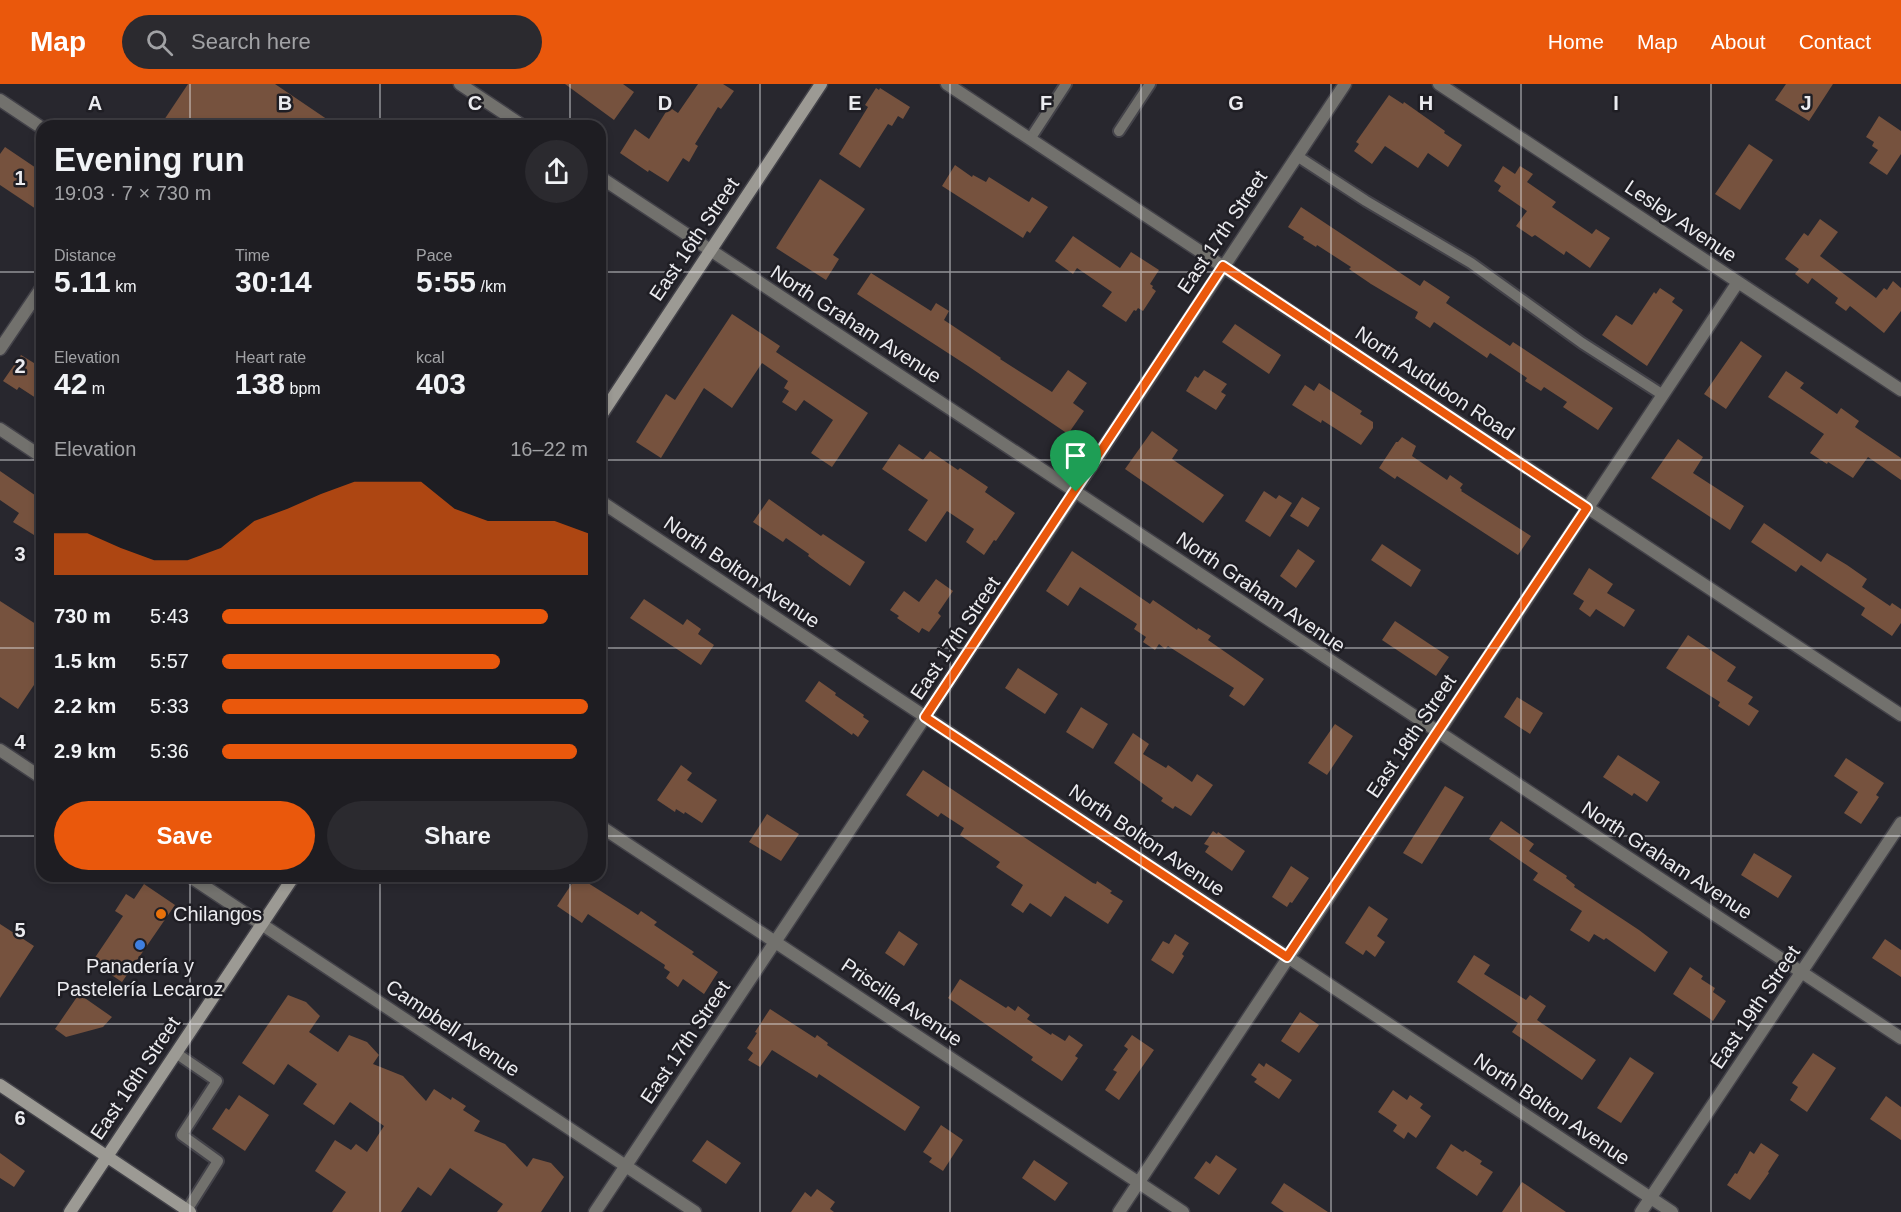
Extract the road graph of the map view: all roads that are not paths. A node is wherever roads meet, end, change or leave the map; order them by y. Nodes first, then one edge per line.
1 (459, 84) edge
2 (821, 84) edge
3 (947, 84) edge
4 (1066, 84) edge
5 (1150, 84) edge
6 (1345, 84) edge
7 (1439, 84) edge
8 (0, 100) edge
9 (514, 120) edge
10 (36, 124) edge
11 (1119, 131) dead end
12 (1030, 139) junction
13 (1296, 156) junction
14 (606, 181) edge
15 (710, 251) junction
16 (1223, 266) junction
17 (1738, 282) junction
18 (36, 296) edge
19 (0, 349) edge
20 (1901, 390) edge
21 (1663, 394) junction
22 (606, 408) edge
23 (0, 429) edge
24 (36, 453) edge
25 (1076, 492) junction
26 (606, 505) edge
27 (1587, 508) junction
28 (1901, 716) edge
29 (925, 717) junction
30 (1437, 732) junction
31 (0, 750) edge
32 (36, 774) edge
33 (1901, 823) edge
34 (606, 830) edge
35 (198, 882) edge
36 (290, 882) edge
37 (262, 924) junction
38 (775, 942) junction
39 (1287, 957) junction
40 (1802, 972) junction
41 (1901, 1038) edge
42 (176, 1053) junction
43 (0, 1085) edge
44 (106, 1156) junction
45 (625, 1166) junction
46 (1138, 1183) junction
47 (1651, 1198) junction
48 (188, 1211) edge
49 (69, 1212) edge
50 (595, 1212) edge
51 (695, 1212) edge
52 (1119, 1212) edge
53 (1183, 1212) edge
54 (1641, 1212) edge
55 (1672, 1212) edge

1 - 9 street
2 - 15 main road, East 16th Street
3 - 12 street, North Audubon Road
4 - 12 lane
5 - 11 lane
6 - 13 street, East 17th Street
7 - 17 street, Lesley Avenue
8 - 10 street
12 - 16 street, North Audubon Road
13 - 16 street, East 17th Street
13 - 21 lane
14 - 15 street, North Graham Avenue
15 - 22 main road, East 16th Street
15 - 25 street, North Graham Avenue
16 - 25 street, East 17th Street
16 - 27 street, North Audubon Road
17 - 20 street, Lesley Avenue
17 - 21 street, East 18th Street
18 - 19 street
21 - 27 street, East 18th Street
23 - 24 street
25 - 29 street, East 17th Street
25 - 30 street, North Graham Avenue
26 - 29 street, North Bolton Avenue
27 - 28 street, North Audubon Road
27 - 30 street, East 18th Street
29 - 38 street, East 17th Street
29 - 39 street, North Bolton Avenue
30 - 39 street, East 18th Street
30 - 40 street, North Graham Avenue
31 - 32 street
33 - 40 street, East 19th Street
34 - 38 street, Priscilla Avenue
35 - 37 street, Campbell Avenue
36 - 37 main road, East 16th Street
37 - 42 main road, East 16th Street
37 - 45 street, Campbell Avenue
38 - 45 street, East 17th Street
38 - 46 street, Priscilla Avenue
39 - 46 street, East 18th Street
39 - 47 street, North Bolton Avenue
40 - 41 street, North Graham Avenue
40 - 47 street, East 19th Street
42 - 44 main road, East 16th Street
42 - 48 lane
43 - 44 main road
44 - 48 main road
44 - 49 main road, East 16th Street
45 - 50 street, East 17th Street
45 - 51 street, Campbell Avenue
46 - 52 street, East 18th Street
46 - 53 street, Priscilla Avenue
47 - 54 street, East 19th Street
47 - 55 street, North Bolton Avenue

